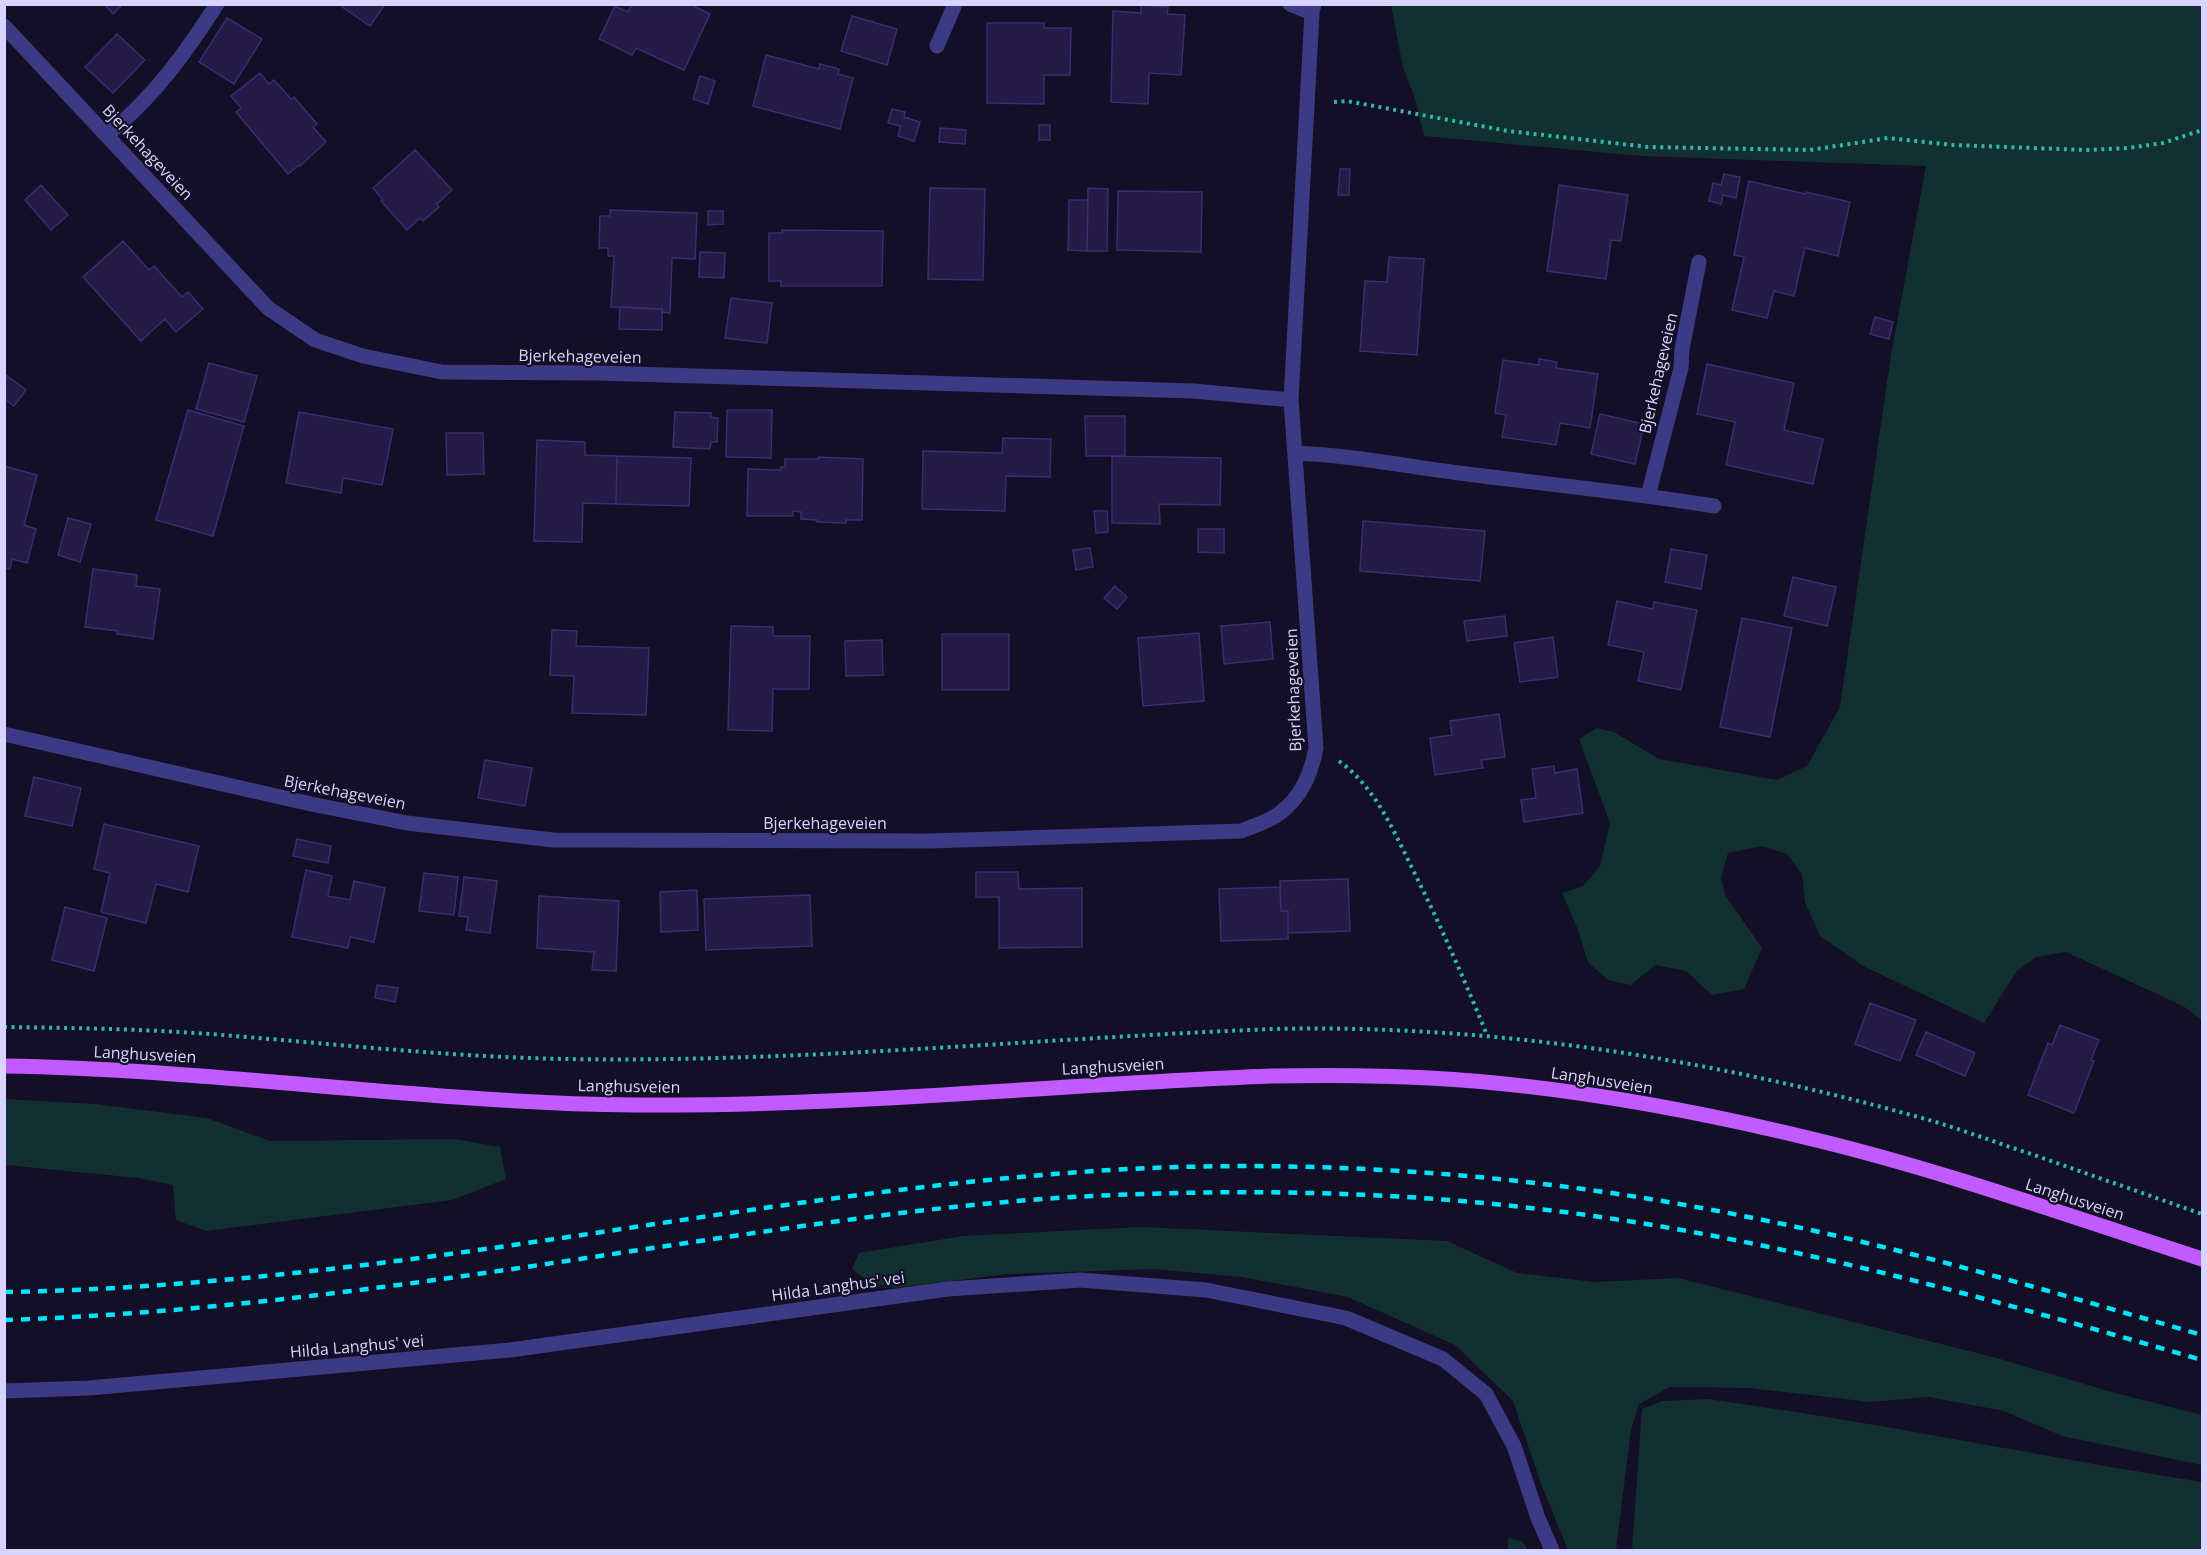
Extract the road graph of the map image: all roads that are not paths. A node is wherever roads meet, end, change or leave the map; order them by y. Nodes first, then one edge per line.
1 (217, 4) edge
2 (955, 4) edge
3 (1290, 4) edge
4 (1313, 9) edge
5 (4, 26) edge
6 (938, 46) dead end
7 (107, 135) junction
8 (1699, 262) dead end
9 (1290, 400) junction
10 (1295, 453) junction
11 (1648, 496) junction
12 (1714, 506) dead end
13 (4, 734) edge
14 (4, 1066) edge
15 (2202, 1259) edge
16 (4, 1391) edge
17 (1552, 1551) edge

1 - 7 street
2 - 6 street
3 - 4 street
4 - 9 street, Bjerkehageveien
5 - 7 street, Bjerkehageveien
7 - 9 street, Bjerkehageveien
8 - 11 street, Bjerkehageveien
9 - 10 street, Bjerkehageveien
10 - 11 street
10 - 13 street, Bjerkehageveien
11 - 12 street
14 - 15 main road, Langhusveien
16 - 17 street, Hilda Langhus' vei

